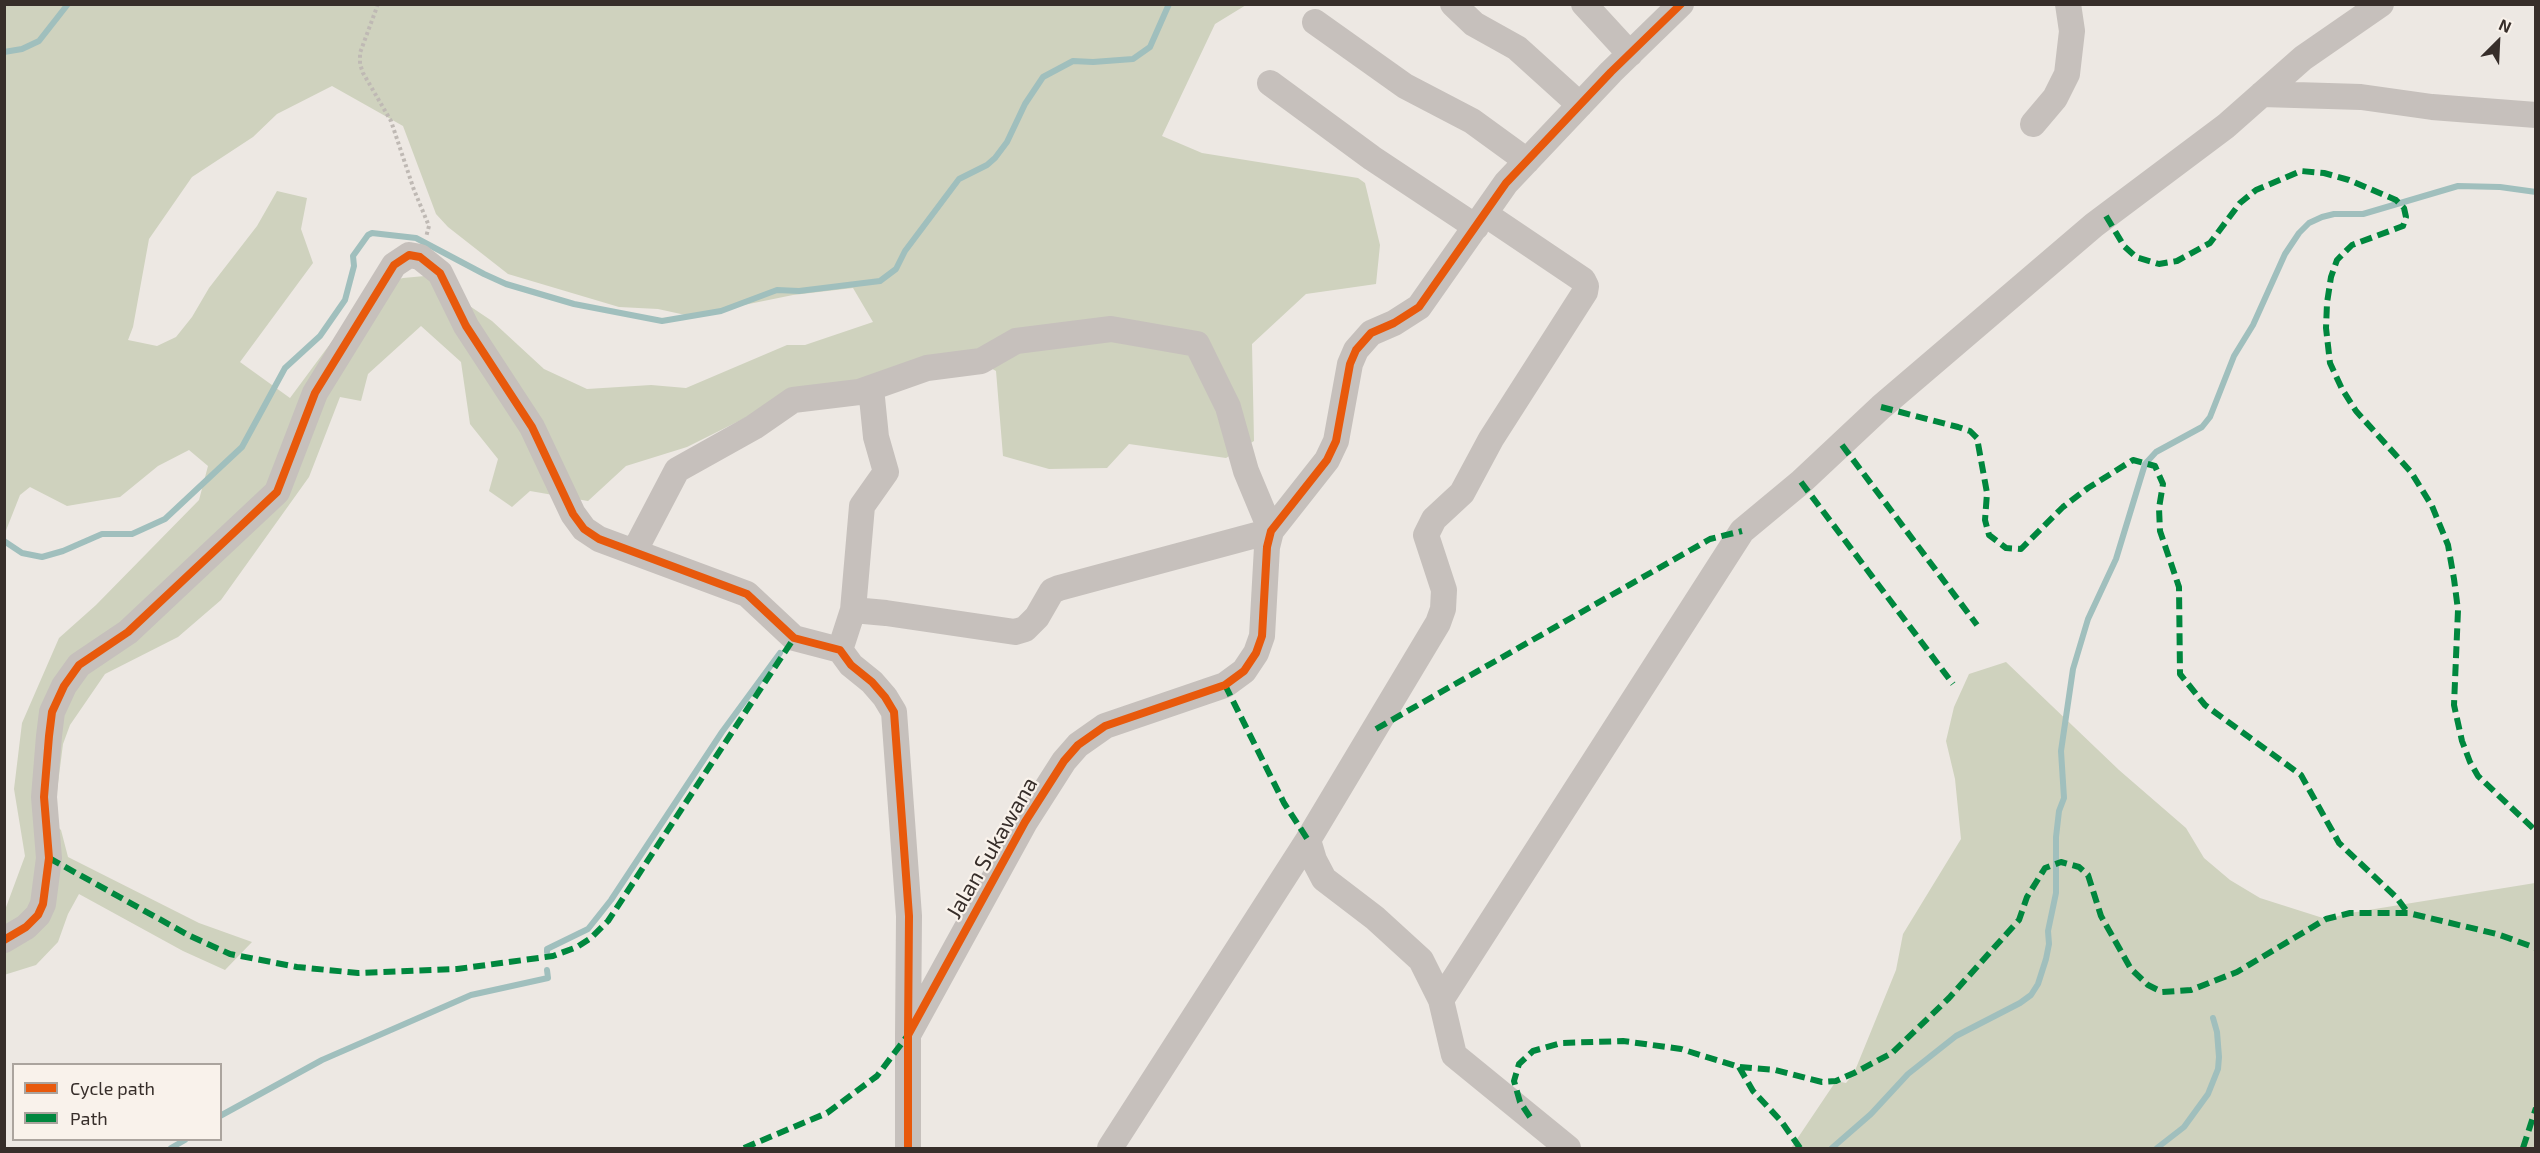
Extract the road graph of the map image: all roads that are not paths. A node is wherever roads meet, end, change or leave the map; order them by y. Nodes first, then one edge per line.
1 (1453, 4) edge
2 (1584, 4) edge
3 (1680, 4) edge
4 (2068, 4) edge
5 (2381, 4) edge
6 (1315, 22) dead end
7 (1630, 54) junction
8 (1270, 83) dead end
9 (2262, 94) junction
10 (1580, 105) junction
11 (2535, 115) edge
12 (2033, 124) dead end
13 (1527, 160) junction
14 (1480, 221) junction
15 (871, 388) junction
16 (1271, 531) junction
17 (634, 552) junction
18 (853, 610) junction
19 (840, 650) junction
20 (1308, 840) junction
21 (4, 940) edge
22 (1442, 1000) junction
23 (908, 1035) junction
24 (908, 1149) edge
25 (1110, 1149) edge
26 (1568, 1149) edge

1 - 10 street
2 - 7 street
3 - 7 street, Jalan Sukawana
4 - 12 street
5 - 9 street
6 - 13 street
7 - 10 street, Jalan Sukawana
8 - 14 street
9 - 11 street
9 - 22 street
10 - 13 street, Jalan Sukawana
13 - 14 street, Jalan Sukawana
14 - 16 street, Jalan Sukawana
14 - 20 street
15 - 16 street
15 - 17 street
15 - 18 street
16 - 18 street
16 - 23 street, Jalan Sukawana
17 - 19 street
17 - 21 street
18 - 19 street
19 - 23 street
20 - 22 street
20 - 25 street
22 - 26 street
23 - 24 street, Jalan Sukawana

